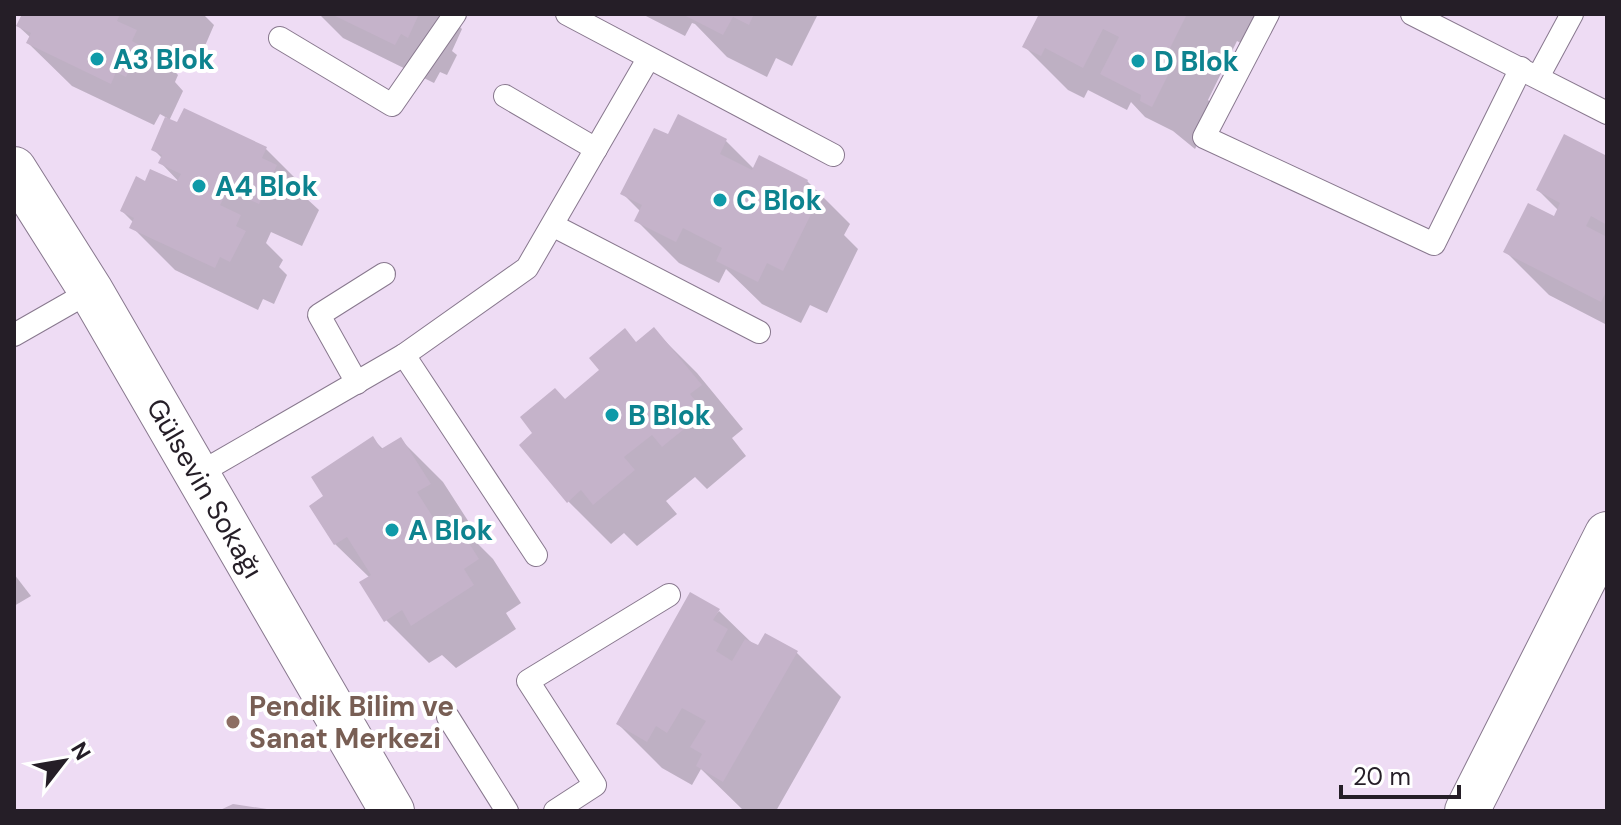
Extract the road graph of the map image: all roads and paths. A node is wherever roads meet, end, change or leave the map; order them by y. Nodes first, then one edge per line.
1 (455, 14) edge
2 (567, 14) edge
3 (1268, 14) edge
4 (1412, 14) edge
5 (1572, 14) edge
6 (280, 38) dead end
7 (648, 59) junction
8 (1530, 72) junction
9 (505, 96) dead end
10 (1607, 113) edge
11 (596, 149) junction
12 (833, 155) dead end
13 (14, 169) edge
14 (554, 226) junction
15 (384, 274) dead end
16 (91, 291) junction
17 (759, 332) dead end
18 (14, 335) edge
19 (404, 355) junction
20 (357, 383) junction
21 (198, 474) junction
22 (1607, 534) edge
23 (536, 555) dead end
24 (669, 595) dead end
25 (448, 717) dead end
26 (392, 811) edge
27 (507, 811) edge
28 (555, 811) edge
29 (1467, 811) edge

1 - 6 lane
2 - 7 lane
3 - 8 lane
4 - 8 lane
5 - 8 lane
7 - 11 lane
7 - 12 lane
8 - 10 lane
9 - 11 lane
11 - 14 lane
13 - 16 street, Gülsevin Sokağı
14 - 17 lane
14 - 19 lane
15 - 20 lane
16 - 18 lane
16 - 21 street, Gülsevin Sokağı
19 - 20 lane
19 - 23 lane
20 - 21 lane
21 - 26 street, Gülsevin Sokağı
22 - 29 street
24 - 28 lane
25 - 27 lane

